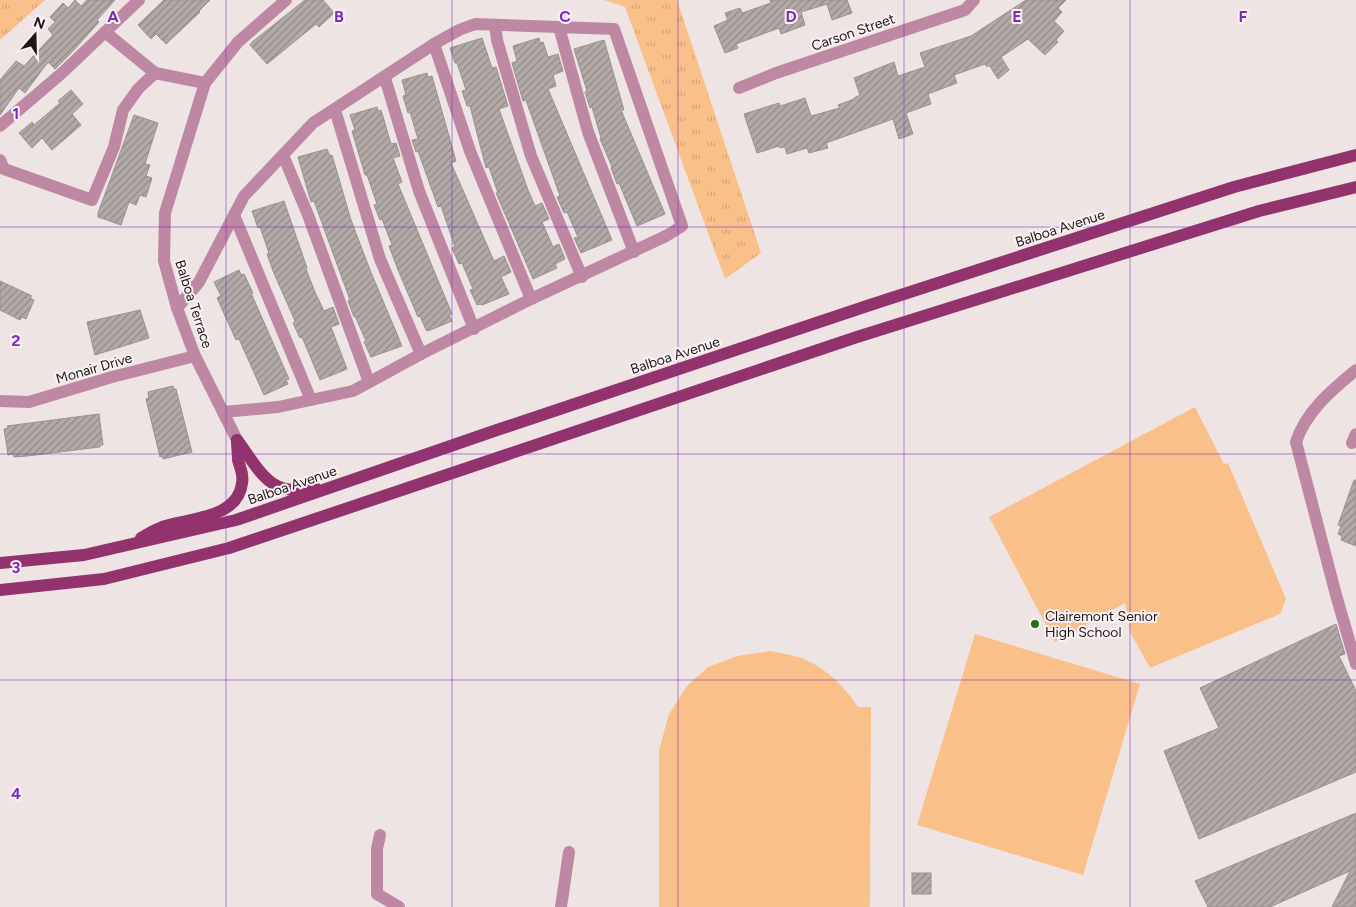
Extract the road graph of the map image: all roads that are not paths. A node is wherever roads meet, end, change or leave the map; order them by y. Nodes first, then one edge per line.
1 (139, 0) edge
2 (286, 0) edge
3 (974, 0) edge
4 (495, 25) junction
5 (559, 27) junction
6 (105, 32) junction
7 (434, 44) junction
8 (155, 73) junction
9 (385, 78) junction
10 (205, 83) junction
11 (739, 88) dead end
12 (335, 110) junction
13 (0, 126) edge
14 (283, 155) junction
15 (1356, 155) edge
16 (0, 160) edge
17 (1356, 187) edge
18 (234, 215) junction
19 (634, 252) junction
20 (582, 277) junction
21 (531, 299) junction
22 (177, 308) junction
23 (474, 329) junction
24 (421, 354) junction
25 (195, 356) junction
26 (1356, 370) edge
27 (369, 382) junction
28 (311, 400) junction
29 (0, 401) edge
30 (224, 412) junction
31 (237, 440) junction
32 (398, 464) junction
33 (122, 547) junction
34 (0, 564) edge
35 (0, 590) edge
36 (1356, 664) edge
37 (380, 834) dead end
38 (569, 852) dead end
39 (562, 902) edge
40 (399, 907) edge

1 - 6 street
2 - 10 street
3 - 11 street, Carson Street
4 - 5 street
4 - 7 street
4 - 20 street
5 - 19 street
5 - 19 street
6 - 8 street
6 - 13 street
7 - 9 street
7 - 21 street
8 - 10 street
8 - 16 street
9 - 12 street
9 - 23 street
10 - 22 street, Balboa Terrace
12 - 14 street
12 - 24 street
14 - 18 street
14 - 27 street
15 - 32 main road, Balboa Avenue
17 - 35 main road
18 - 22 street
18 - 28 street
19 - 20 street
20 - 21 street
21 - 23 street
22 - 25 street, Balboa Terrace
23 - 24 street
24 - 27 street
25 - 29 street, Monair Drive
25 - 30 street, Balboa Terrace
26 - 36 street
27 - 28 street
28 - 30 street
30 - 31 street, Balboa Terrace
31 - 32 main road
31 - 33 main road
32 - 33 main road, Balboa Avenue
33 - 34 main road, Balboa Avenue
37 - 40 street
38 - 39 street

